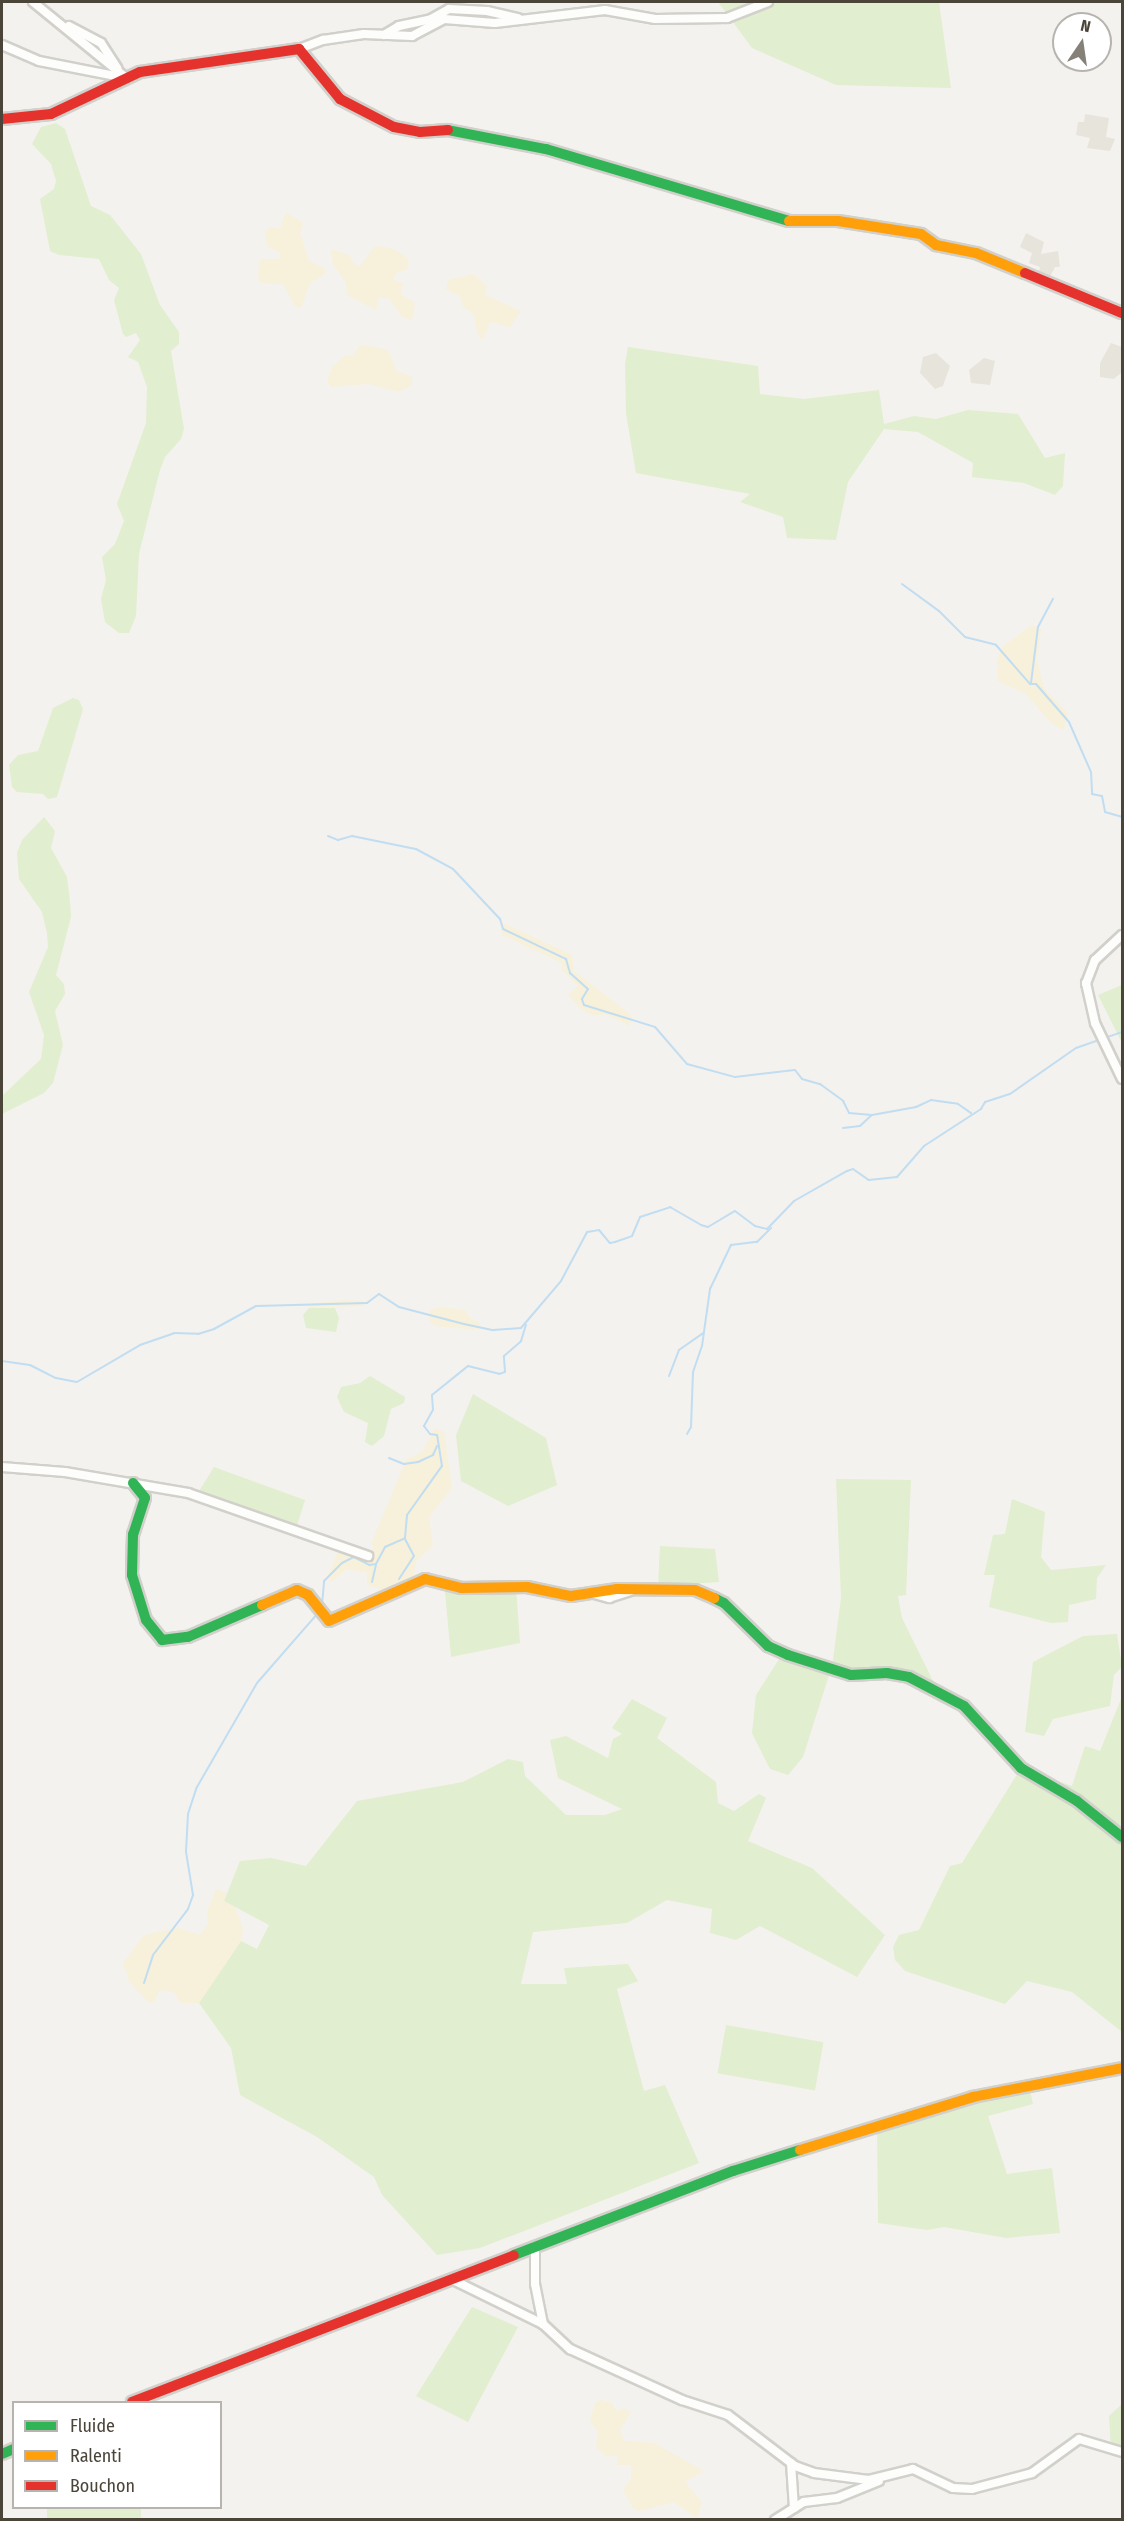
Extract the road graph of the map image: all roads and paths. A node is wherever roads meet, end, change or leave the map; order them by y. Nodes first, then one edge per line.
1 (33, 2) edge
2 (768, 2) edge
3 (525, 20) junction
4 (383, 36) junction
5 (2, 45) edge
6 (299, 49) junction
7 (123, 75) junction
8 (2, 119) edge
9 (1122, 313) edge
10 (1122, 935) edge
11 (1122, 1079) edge
12 (2, 1467) edge
13 (133, 1483) junction
14 (368, 1556) dead end
15 (1122, 1837) edge
16 (1122, 2068) edge
17 (535, 2246) junction
18 (451, 2279) junction
19 (543, 2324) junction
20 (137, 2401) edge
21 (1122, 2452) edge
22 (791, 2463) junction
23 (882, 2479) junction
24 (794, 2508) junction
25 (775, 2520) edge

1 - 7 street
2 - 3 street
3 - 4 street
3 - 4 street
4 - 6 street
5 - 7 street
6 - 7 street
6 - 9 street
7 - 8 street
10 - 11 street
12 - 13 street
13 - 14 street
13 - 15 street
16 - 17 street
17 - 18 street
17 - 19 street
18 - 19 street
18 - 20 street
19 - 22 street
21 - 23 street
22 - 23 street
22 - 24 street
23 - 24 street
24 - 25 street

